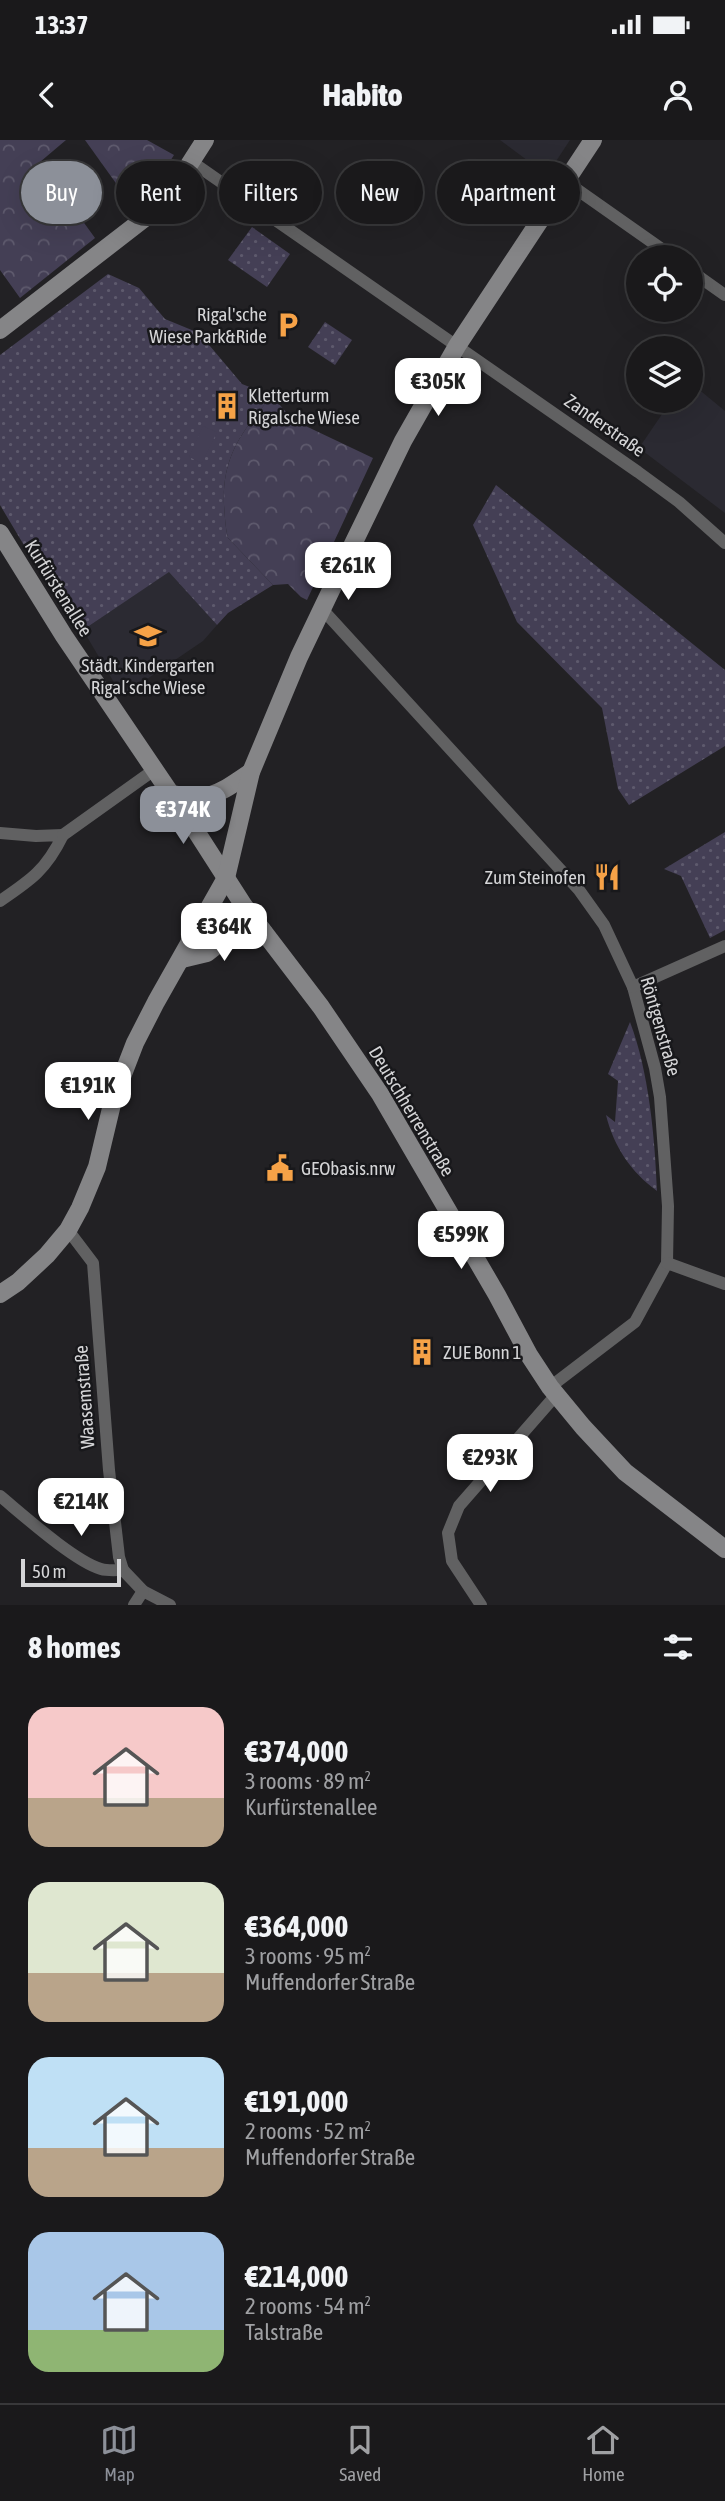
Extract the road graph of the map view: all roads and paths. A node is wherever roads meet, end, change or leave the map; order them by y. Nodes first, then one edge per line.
1 (205, 140) edge
2 (593, 140) edge
3 (193, 161) edge
4 (579, 161) edge
5 (205, 171) edge
6 (580, 192) edge
7 (138, 224) edge
8 (537, 224) edge
9 (656, 245) edge
10 (703, 279) edge
11 (725, 295) edge
12 (0, 330) edge
13 (457, 346) junction
14 (0, 533) edge
15 (725, 543) edge
16 (323, 610) junction
17 (154, 770) junction
18 (251, 772) junction
19 (170, 794) junction
20 (0, 833) edge
21 (63, 835) junction
22 (226, 878) junction
23 (0, 901) edge
24 (263, 932) junction
25 (725, 946) edge
26 (182, 959) junction
27 (633, 987) junction
28 (68, 1230) junction
29 (667, 1263) junction
30 (725, 1284) edge
31 (0, 1294) edge
32 (553, 1391) junction
33 (0, 1496) edge
34 (725, 1549) edge
35 (123, 1570) junction
36 (143, 1591) junction
37 (134, 1605) edge
38 (170, 1605) edge
39 (481, 1605) edge

1 - 3 street
2 - 4 street
5 - 13 street, Zanderstraße
6 - 9 street
7 - 12 street
8 - 13 street
10 - 11 street
13 - 15 street, Zanderstraße
13 - 16 street
14 - 17 street, Kurfürstenallee
16 - 18 street
16 - 27 street, Röntgenstraße
17 - 19 street, Kurfürstenallee
17 - 21 street
18 - 19 street
18 - 22 street
19 - 22 street, Kurfürstenallee
20 - 21 street
21 - 23 street
22 - 24 street, Deutschherrenstraße
22 - 26 street
24 - 26 street
24 - 32 street, Deutschherrenstraße
25 - 27 street
26 - 28 street
27 - 29 street, Röntgenstraße
28 - 31 street
28 - 35 street, Waasemstraße
29 - 30 street
29 - 32 street, Röntgenstraße
32 - 34 street, Deutschherrenstraße
32 - 39 street, Röntgenstraße
33 - 35 street
35 - 36 street
36 - 37 street
36 - 38 street

